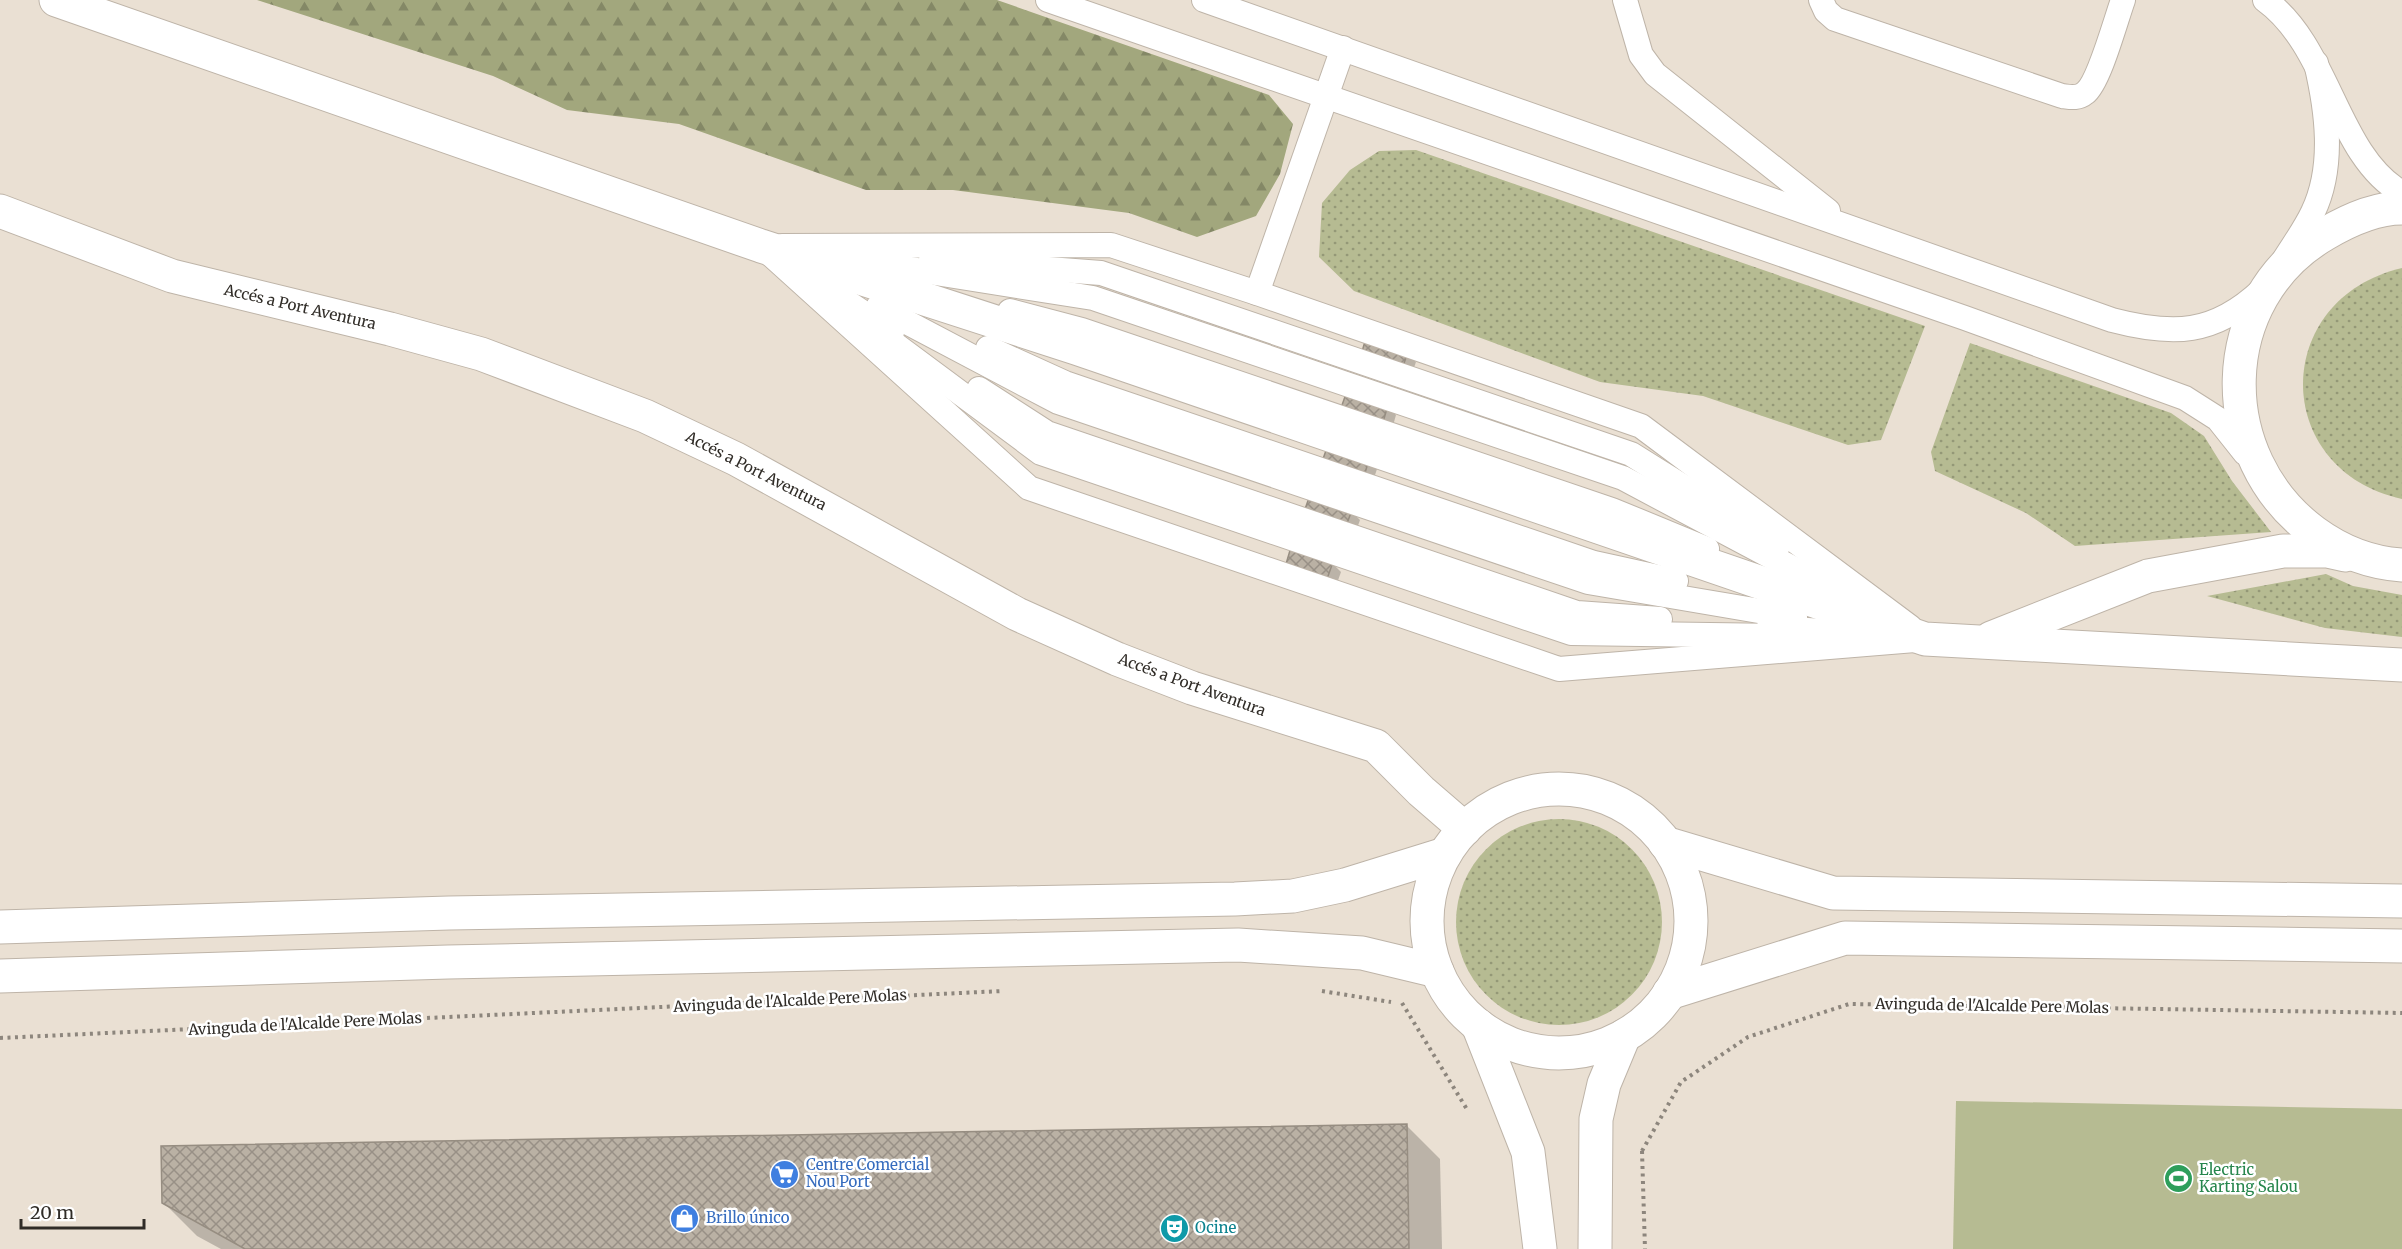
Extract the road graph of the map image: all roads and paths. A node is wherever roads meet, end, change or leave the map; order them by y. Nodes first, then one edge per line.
1 (56, 0) edge
2 (1048, 0) edge
3 (1204, 0) edge
4 (1625, 0) edge
5 (1821, 0) edge
6 (2122, 0) edge
7 (2265, 0) edge
8 (1343, 48) junction
9 (2316, 63) junction
10 (1325, 97) junction
11 (2402, 193) edge
12 (2402, 208) edge
13 (0, 211) edge
14 (1844, 224) junction
15 (761, 246) junction
16 (2272, 282) junction
17 (1257, 293) junction
18 (2260, 474) junction
19 (2393, 564) edge
20 (1926, 639) junction
21 (1981, 642) junction
22 (2402, 665) edge
23 (1455, 842) junction
24 (1665, 843) junction
25 (2402, 901) edge
26 (0, 927) edge
27 (2402, 946) edge
28 (1437, 971) junction
29 (0, 976) edge
30 (1314, 990) dead end
31 (1010, 991) dead end
32 (1669, 993) junction
33 (2402, 1013) edge
34 (1478, 1025) junction
35 (1624, 1036) junction
36 (0, 1038) edge
37 (1470, 1114) dead end
38 (1540, 1249) edge
39 (1594, 1249) edge
40 (1645, 1249) edge

1 - 15 street
2 - 10 lane
3 - 8 lane
4 - 14 lane
5 - 6 lane
7 - 9 lane
8 - 10 lane
8 - 14 lane
9 - 11 lane
9 - 16 lane
10 - 17 lane
10 - 18 lane
12 - 16 street
13 - 23 street, Accés a Port Aventura
14 - 16 lane
15 - 17 lane
15 - 20 street
15 - 20 lane
15 - 20 lane
15 - 20 lane
15 - 20 lane
16 - 18 street
17 - 20 lane
18 - 19 street
19 - 21 street
20 - 21 street
21 - 22 street
23 - 24 street
23 - 26 street
23 - 28 street
24 - 25 street
24 - 32 street
27 - 32 street
28 - 29 street
28 - 34 street
30 - 37 path
31 - 36 path, Avinguda de l'Alcalde Pere Molas
32 - 35 street
33 - 40 path, Avinguda de l'Alcalde Pere Molas
34 - 35 street
34 - 38 street
35 - 39 street

